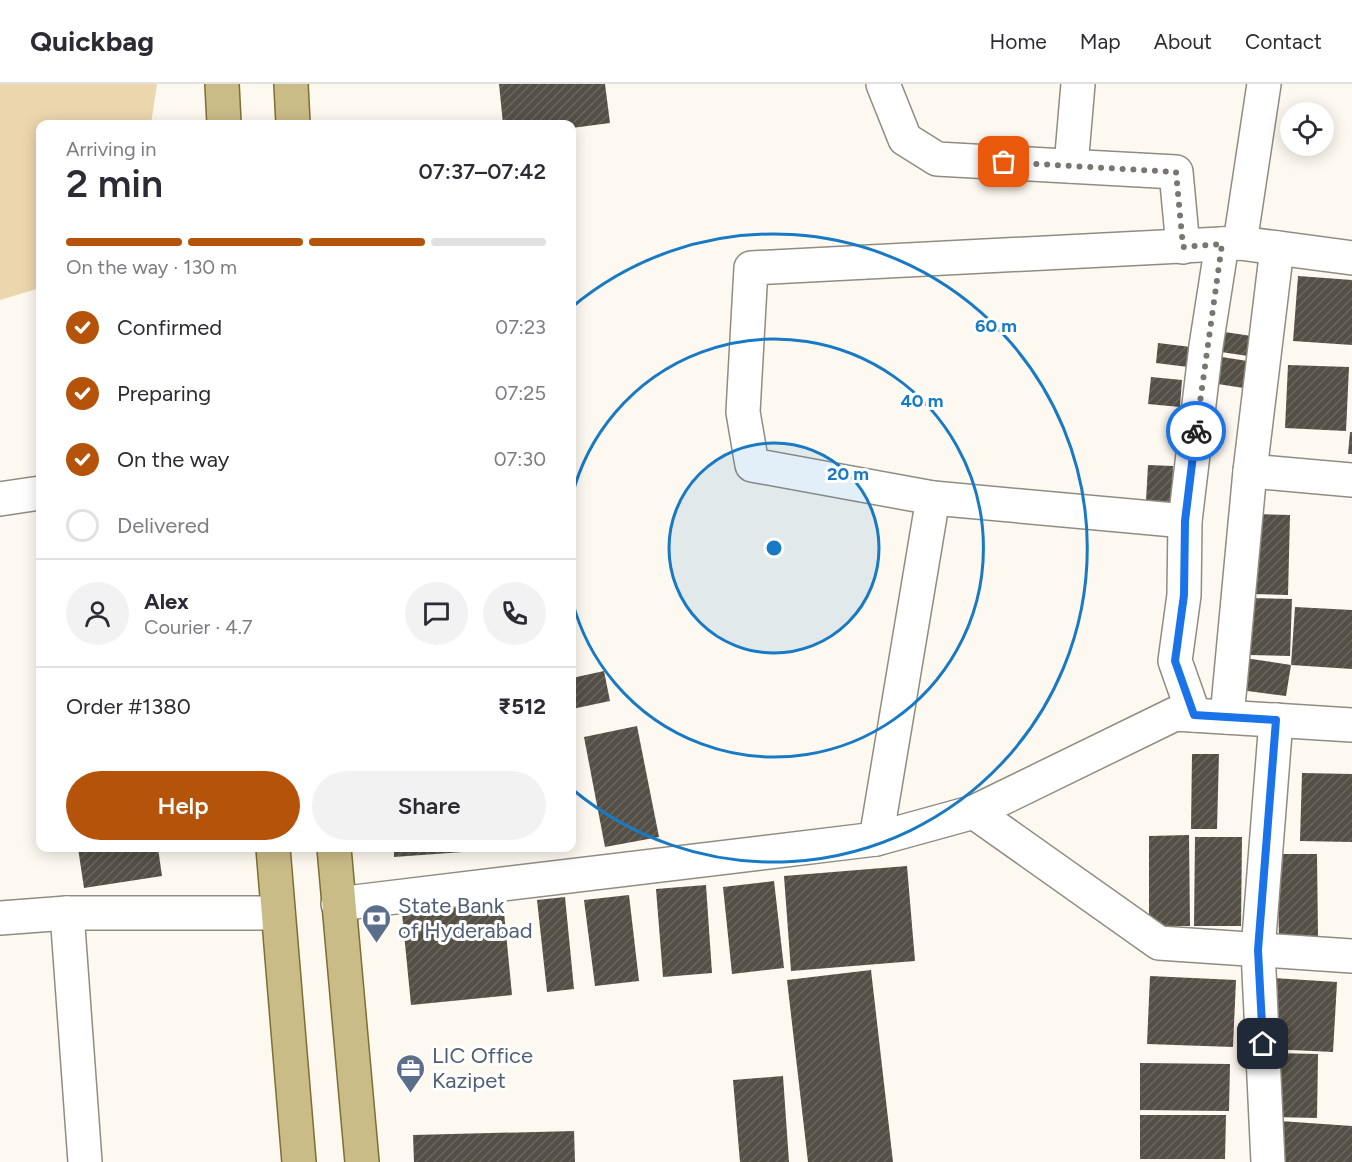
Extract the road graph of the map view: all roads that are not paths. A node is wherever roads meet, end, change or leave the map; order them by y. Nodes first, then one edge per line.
1 (222, 84) edge
2 (291, 84) edge
3 (883, 84) edge
4 (1078, 84) edge
5 (1264, 84) edge
6 (224, 120) edge
7 (293, 120) edge
8 (1071, 166) junction
9 (1231, 244) junction
10 (1183, 247) junction
11 (1278, 248) junction
12 (1352, 258) edge
13 (1250, 471) junction
14 (1352, 480) edge
15 (36, 494) edge
16 (933, 498) junction
17 (0, 499) edge
18 (1185, 521) junction
19 (1194, 715) junction
20 (1227, 717) junction
21 (1276, 720) junction
22 (1352, 725) edge
23 (974, 812) junction
24 (876, 839) junction
25 (273, 852) edge
26 (334, 852) edge
27 (338, 904) junction
28 (278, 913) junction
29 (68, 914) junction
30 (0, 918) edge
31 (1258, 950) junction
32 (1352, 956) edge
33 (85, 1162) edge
34 (299, 1162) edge
35 (362, 1162) edge
36 (1268, 1162) edge

1 - 6 main road
2 - 7 main road
3 - 8 street
4 - 8 street
5 - 9 street
8 - 10 street
9 - 10 street
9 - 11 street
9 - 18 street
10 - 16 street
11 - 12 street
11 - 13 street
13 - 14 street
13 - 20 street
15 - 17 street
16 - 18 street
16 - 24 street
18 - 19 street
19 - 20 street
19 - 23 street
20 - 21 street
21 - 22 street
21 - 31 street
23 - 24 street
23 - 31 street
24 - 27 street
25 - 28 main road
26 - 27 main road
27 - 35 main road
28 - 29 street
28 - 34 main road
29 - 30 street
29 - 33 street
31 - 32 street
31 - 36 street

